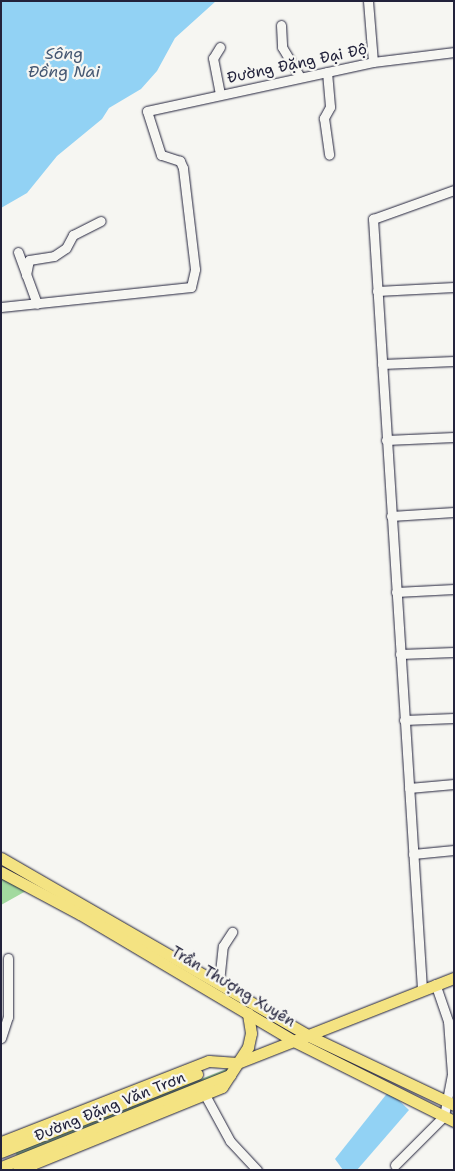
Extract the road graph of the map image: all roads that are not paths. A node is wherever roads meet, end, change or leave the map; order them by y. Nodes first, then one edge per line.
1 (368, 1) edge
2 (281, 25) dead end
3 (220, 47) dead end
4 (454, 52) edge
5 (373, 62) junction
6 (327, 72) junction
7 (300, 77) junction
8 (220, 94) junction
9 (329, 155) dead end
10 (454, 190) edge
11 (101, 222) dead end
12 (18, 252) dead end
13 (26, 275) junction
14 (454, 287) edge
15 (377, 291) junction
16 (37, 304) junction
17 (1, 307) edge
18 (454, 361) edge
19 (382, 364) junction
20 (454, 437) edge
21 (386, 440) junction
22 (454, 512) edge
23 (391, 516) junction
24 (454, 589) edge
25 (396, 592) junction
26 (454, 652) edge
27 (400, 654) junction
28 (454, 718) edge
29 (404, 720) junction
30 (454, 784) edge
31 (409, 788) junction
32 (454, 850) edge
33 (413, 854) junction
34 (1, 858) edge
35 (1, 872) edge
36 (232, 932) dead end
37 (8, 958) dead end
38 (454, 978) edge
39 (219, 982) junction
40 (435, 984) junction
41 (422, 989) junction
42 (248, 1013) junction
43 (309, 1036) junction
44 (1, 1038) edge
45 (294, 1042) junction
46 (232, 1063) junction
47 (230, 1075) junction
48 (205, 1095) junction
49 (450, 1104) edge
50 (449, 1118) edge
51 (4, 1144) edge
52 (395, 1165) dead end
53 (1, 1167) edge
54 (18, 1168) edge
55 (257, 1170) edge

1 - 5 street
2 - 7 street
3 - 8 street
4 - 5 street, Đường Đặng Đại Độ
5 - 6 street, Đường Đặng Đại Độ
6 - 7 street, Đường Đặng Đại Độ
6 - 9 street
7 - 8 street, Đường Đặng Đại Độ
8 - 16 street, Đường Đặng Đại Độ
10 - 15 street
11 - 13 street
12 - 13 street
13 - 16 street
14 - 15 street
15 - 19 street
16 - 17 street
18 - 19 street
19 - 21 street
20 - 21 street
21 - 23 street
22 - 23 street
23 - 25 street
24 - 25 street
25 - 27 street
26 - 27 street
27 - 29 street
28 - 29 street
29 - 31 street
30 - 31 street
31 - 33 street
32 - 33 street
33 - 41 street
34 - 39 main road, Trần Thượng Xuyên
35 - 42 main road, Trần Thượng Xuyên
36 - 39 street
37 - 44 street
38 - 40 main road, Đường Đặng Văn Trơn
39 - 43 main road, Trần Thượng Xuyên
40 - 41 main road, Đường Đặng Văn Trơn
40 - 49 street
41 - 43 main road, Đường Đặng Văn Trơn
42 - 45 main road, Trần Thượng Xuyên
42 - 46 main road
43 - 45 main road, Đường Đặng Văn Trơn
43 - 49 main road, Trần Thượng Xuyên
45 - 46 main road, Đường Đặng Văn Trơn
45 - 50 main road, Trần Thượng Xuyên
46 - 47 main road, Đường Đặng Văn Trơn
46 - 51 main road, Đường Đặng Văn Trơn
47 - 48 main road, Đường Đặng Văn Trơn
47 - 54 main road, Đường Đặng Văn Trơn
48 - 54 main road, Đường Đặng Văn Trơn
48 - 55 street
49 - 50 street
50 - 52 street
51 - 54 main road
53 - 54 main road, Đường Đặng Văn Trơn

